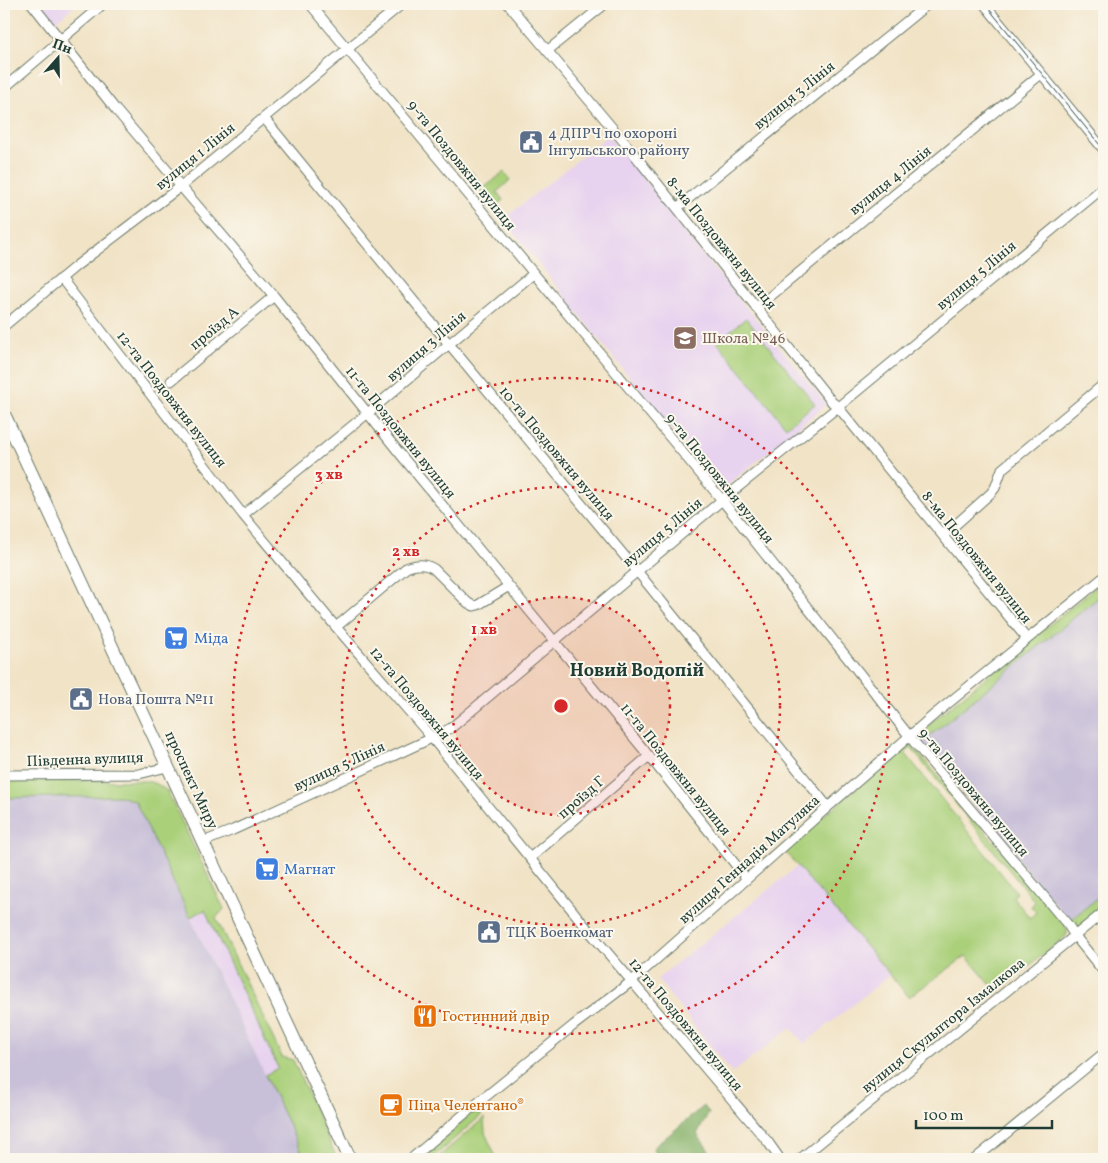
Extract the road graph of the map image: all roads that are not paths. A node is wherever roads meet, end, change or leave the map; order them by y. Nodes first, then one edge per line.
1 (32, 4) edge
2 (103, 4) edge
3 (310, 4) edge
4 (402, 4) edge
5 (508, 4) edge
6 (605, 4) edge
7 (928, 4) edge
8 (984, 4) edge
9 (60, 40) junction
10 (348, 49) junction
11 (547, 51) junction
12 (1041, 74) junction
13 (4, 88) edge
14 (264, 118) junction
15 (1104, 150) edge
16 (180, 187) junction
17 (1104, 187) edge
18 (677, 208) junction
19 (533, 274) junction
20 (61, 278) junction
21 (274, 296) junction
22 (756, 308) junction
23 (4, 326) edge
24 (448, 344) junction
25 (171, 381) dead end
26 (1104, 384) edge
27 (838, 407) junction
28 (368, 413) junction
29 (4, 414) edge
30 (722, 500) junction
31 (243, 515) junction
32 (942, 536) junction
33 (638, 571) junction
34 (1104, 576) edge
35 (508, 586) junction
36 (336, 627) junction
37 (1027, 639) junction
38 (555, 641) junction
39 (910, 737) junction
40 (432, 738) junction
41 (649, 756) junction
42 (168, 767) junction
43 (4, 775) edge
44 (828, 807) junction
45 (203, 842) junction
46 (530, 858) junction
47 (747, 879) junction
48 (1104, 912) edge
49 (1075, 936) junction
50 (1104, 972) edge
51 (632, 981) junction
52 (1104, 1053) edge
53 (350, 1159) edge
54 (411, 1159) edge
55 (780, 1159) edge
56 (800, 1159) edge
57 (975, 1159) edge

1 - 9 street, 11-та Поздовжня вулиця
2 - 9 street
3 - 10 street, 9-та Поздовжня вулиця
4 - 10 street, вулиця 1 Лінія
5 - 11 street, 8-ма Поздовжня вулиця
6 - 11 street
7 - 18 street, вулиця 3 Лінія
8 - 12 street
9 - 13 street
9 - 16 street, 11-та Поздовжня вулиця
10 - 14 street, вулиця 1 Лінія
10 - 19 street, 9-та Поздовжня вулиця
11 - 18 street, 8-ма Поздовжня вулиця
12 - 15 street
12 - 22 street, вулиця 4 Лінія
14 - 16 street, вулиця 1 Лінія
14 - 24 street, 10-та Поздовжня вулиця
16 - 20 street, вулиця 1 Лінія
16 - 21 street, 11-та Поздовжня вулиця
17 - 27 street, вулиця 5 Лінія
18 - 22 street, 8-ма Поздовжня вулиця
19 - 24 street, вулиця 3 Лінія
19 - 30 street, 9-та Поздовжня вулиця
20 - 23 street, вулиця 1 Лінія
20 - 31 street, 12-та Поздовжня вулиця
21 - 25 street, проїзд А
21 - 28 street, 11-та Поздовжня вулиця
22 - 27 street, 8-ма Поздовжня вулиця
24 - 28 street, вулиця 3 Лінія
24 - 33 street, 10-та Поздовжня вулиця
26 - 32 street
27 - 30 street, вулиця 5 Лінія
27 - 32 street, 8-ма Поздовжня вулиця
28 - 31 street, вулиця 3 Лінія
28 - 35 street, 11-та Поздовжня вулиця
29 - 42 main road, проспект Миру
30 - 33 street, вулиця 5 Лінія
30 - 39 street, 9-та Поздовжня вулиця
31 - 36 street, 12-та Поздовжня вулиця
32 - 37 street, 8-ма Поздовжня вулиця
33 - 38 street, вулиця 5 Лінія
33 - 44 street, 10-та Поздовжня вулиця
34 - 37 street, вулиця Геннадія Матуляка
35 - 36 street
35 - 38 street, 11-та Поздовжня вулиця
36 - 40 street, 12-та Поздовжня вулиця
37 - 39 street, вулиця Геннадія Матуляка
38 - 40 street, вулиця 5 Лінія
38 - 41 street, 11-та Поздовжня вулиця
39 - 44 street, вулиця Геннадія Матуляка
39 - 49 street, 9-та Поздовжня вулиця
40 - 45 street, вулиця 5 Лінія
40 - 46 street, 12-та Поздовжня вулиця
41 - 46 street, проїзд Г
41 - 47 street, 11-та Поздовжня вулиця
42 - 43 street, Південна вулиця
42 - 45 main road, проспект Миру
44 - 47 street, вулиця Геннадія Матуляка
45 - 53 main road, проспект Миру
46 - 51 street, 12-та Поздовжня вулиця
47 - 51 street, вулиця Геннадія Матуляка
48 - 49 street, вулиця Скульптора Ізмалкова
49 - 50 street, 9-та Поздовжня вулиця
49 - 56 street, вулиця Скульптора Ізмалкова
51 - 54 street, вулиця Геннадія Матуляка
51 - 55 street, 12-та Поздовжня вулиця
52 - 57 street

